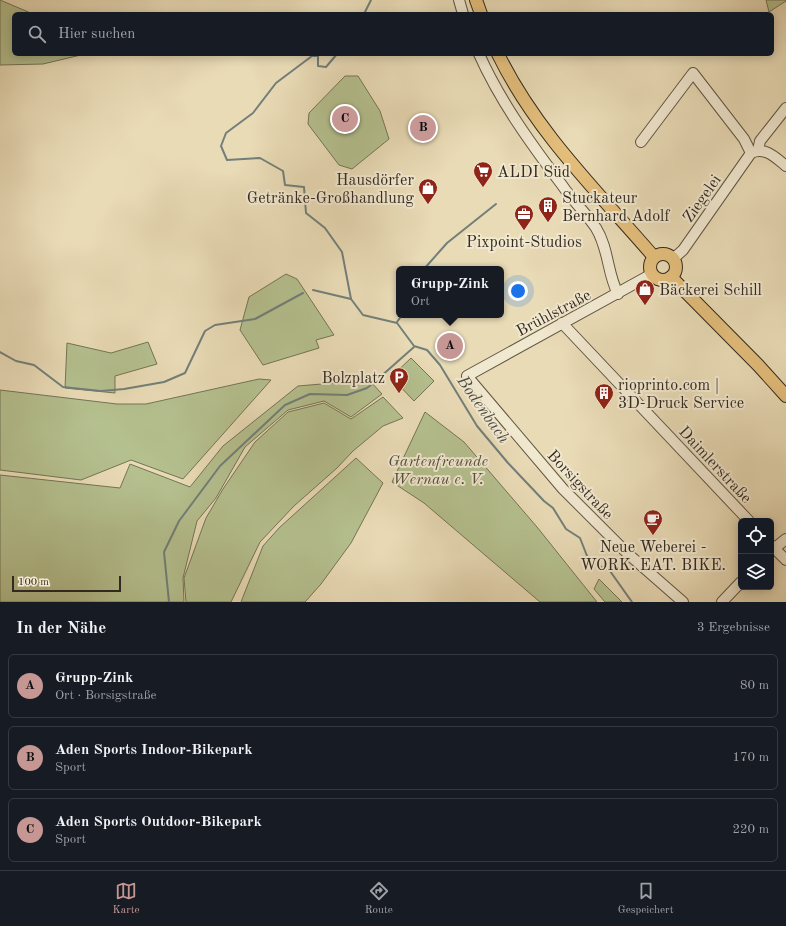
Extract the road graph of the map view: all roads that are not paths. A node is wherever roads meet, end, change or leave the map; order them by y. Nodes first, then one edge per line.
1 (459, 0) edge
2 (476, 0) edge
3 (462, 12) edge
4 (479, 12) edge
5 (480, 56) edge
6 (499, 56) edge
7 (786, 108) edge
8 (641, 142) dead end
9 (755, 152) junction
10 (786, 166) edge
11 (654, 257) junction
12 (674, 258) junction
13 (652, 274) junction
14 (672, 277) junction
15 (618, 294) junction
16 (562, 323) junction
17 (467, 376) joint
18 (786, 396) edge
19 (746, 518) edge
20 (786, 538) edge
21 (774, 547) edge
22 (774, 550) edge
23 (786, 560) edge
24 (738, 585) edge
25 (683, 602) edge
26 (722, 602) edge

1 - 3 street
2 - 4 main road
5 - 15 street
6 - 11 main road
7 - 9 street, Ziegelei
8 - 9 street
9 - 10 street
9 - 12 street, Ziegelei
11 - 12 main road
11 - 13 main road
12 - 14 main road
13 - 14 main road
13 - 15 street, Brühlstraße
14 - 18 main road
15 - 16 street, Brühlstraße
16 - 17 street, Brühlstraße
16 - 19 street, Daimlerstraße
17 - 25 street, Borsigstraße
20 - 21 street
22 - 23 street
24 - 26 street

